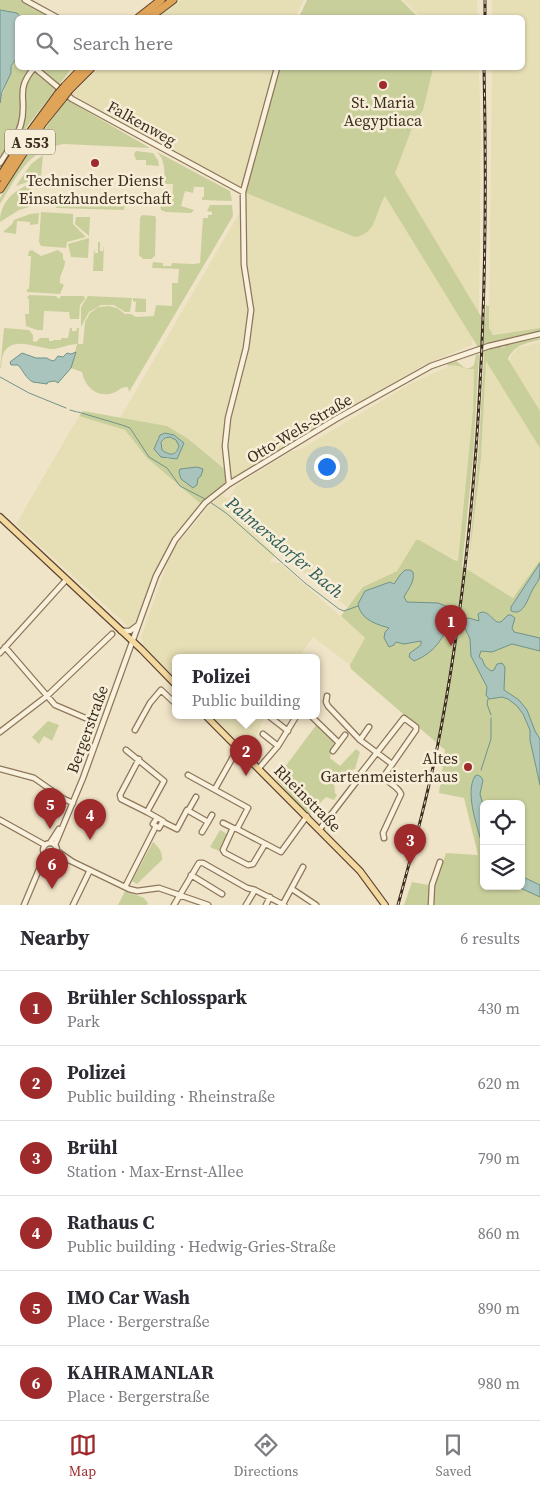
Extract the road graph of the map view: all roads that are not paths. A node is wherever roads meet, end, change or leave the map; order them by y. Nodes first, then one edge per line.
1 (25, 0) edge
2 (161, 0) edge
3 (173, 0) edge
4 (52, 15) edge
5 (142, 15) edge
6 (152, 15) edge
7 (32, 70) edge
8 (36, 70) edge
9 (80, 70) edge
10 (89, 70) edge
11 (276, 70) edge
12 (67, 88) junction
13 (60, 96) junction
14 (0, 163) edge
15 (0, 177) edge
16 (0, 190) edge
17 (243, 192) junction
18 (540, 334) edge
19 (229, 484) junction
20 (0, 517) edge
21 (66, 580) junction
22 (139, 624) junction
23 (121, 631) junction
24 (112, 634) dead end
25 (132, 642) junction
26 (5, 647) junction
27 (0, 653) edge
28 (172, 681) edge
29 (47, 696) junction
30 (327, 696) dead end
31 (172, 700) edge
32 (209, 719) edge
33 (273, 719) edge
34 (294, 719) edge
35 (314, 719) edge
36 (90, 720) dead end
37 (369, 727) dead end
38 (135, 730) dead end
39 (288, 731) junction
40 (0, 732) edge
41 (263, 734) dead end
42 (345, 735) dead end
43 (360, 740) junction
44 (338, 743) junction
45 (278, 746) junction
46 (238, 748) junction
47 (126, 750) dead end
48 (333, 751) dead end
49 (377, 752) junction
50 (139, 759) junction
51 (392, 764) junction
52 (259, 768) junction
53 (0, 769) edge
54 (188, 775) dead end
55 (215, 790) junction
56 (196, 797) dead end
57 (73, 804) junction
58 (188, 811) junction
59 (147, 812) junction
60 (212, 815) dead end
61 (307, 816) junction
62 (157, 818) junction
63 (0, 820) edge
64 (162, 822) junction
65 (208, 822) junction
66 (223, 823) dead end
67 (156, 826) junction
68 (235, 829) junction
69 (320, 829) junction
70 (202, 832) dead end
71 (384, 838) dead end
72 (265, 844) junction
73 (48, 846) junction
74 (52, 854) junction
75 (440, 862) dead end
76 (303, 867) dead end
77 (90, 870) junction
78 (191, 875) junction
79 (125, 887) junction
80 (292, 889) junction
81 (255, 890) junction
82 (222, 894) dead end
83 (180, 895) junction
84 (270, 897) junction
85 (274, 903) edge
86 (24, 905) edge
87 (73, 905) edge
88 (174, 905) edge
89 (208, 905) edge
90 (246, 905) edge
91 (266, 905) edge
92 (283, 905) edge
93 (316, 905) edge
94 (383, 905) edge
95 (431, 905) edge

1 - 4 street
2 - 5 highway
3 - 6 highway
7 - 14 street
8 - 17 street, Falkenweg
9 - 12 highway, A 553
10 - 12 highway, A 553
11 - 17 street
12 - 13 highway, A 553, bridge
13 - 15 highway, A 553
13 - 16 highway, A 553
17 - 19 street
18 - 19 street, Otto-Wels-Straße
19 - 22 street, Otto-Wels-Straße
20 - 21 main road
21 - 23 main road
21 - 26 street
22 - 23 street
22 - 25 street, Otto-Wels-Straße
23 - 25 main road
24 - 29 street
25 - 28 main road
25 - 57 street, Bergerstraße
26 - 27 street
26 - 29 street
29 - 36 street
29 - 40 street
30 - 43 street
31 - 38 street
32 - 46 main road, Rheinstraße
33 - 39 street
34 - 39 street
35 - 44 street
37 - 43 street
39 - 45 street
41 - 45 street
42 - 44 street
43 - 49 street
44 - 48 street
45 - 52 street
46 - 52 main road, Rheinstraße
46 - 55 street
47 - 50 street
49 - 51 street
49 - 51 street
49 - 69 street
50 - 59 street
50 - 59 street
51 - 71 street
52 - 61 main road, Rheinstraße
53 - 57 street
54 - 55 street
55 - 68 street
56 - 58 street
57 - 73 street, Bergerstraße
58 - 64 street
58 - 65 street
59 - 62 street
60 - 65 street
61 - 69 main road, Rheinstraße
61 - 72 street
62 - 64 street
62 - 67 street
63 - 73 street
64 - 67 street
65 - 70 street
66 - 68 street
67 - 79 street
68 - 72 street
68 - 72 street
69 - 94 main road, Rheinstraße
73 - 74 street
73 - 74 street
74 - 77 street
74 - 86 street
75 - 95 street
76 - 80 street
77 - 79 street
77 - 87 street
78 - 81 street
78 - 82 street
78 - 83 street
79 - 83 street
80 - 92 street
80 - 93 street
81 - 84 street
81 - 90 street
83 - 88 street
83 - 89 street
84 - 85 street
84 - 91 street
85 - 92 street

